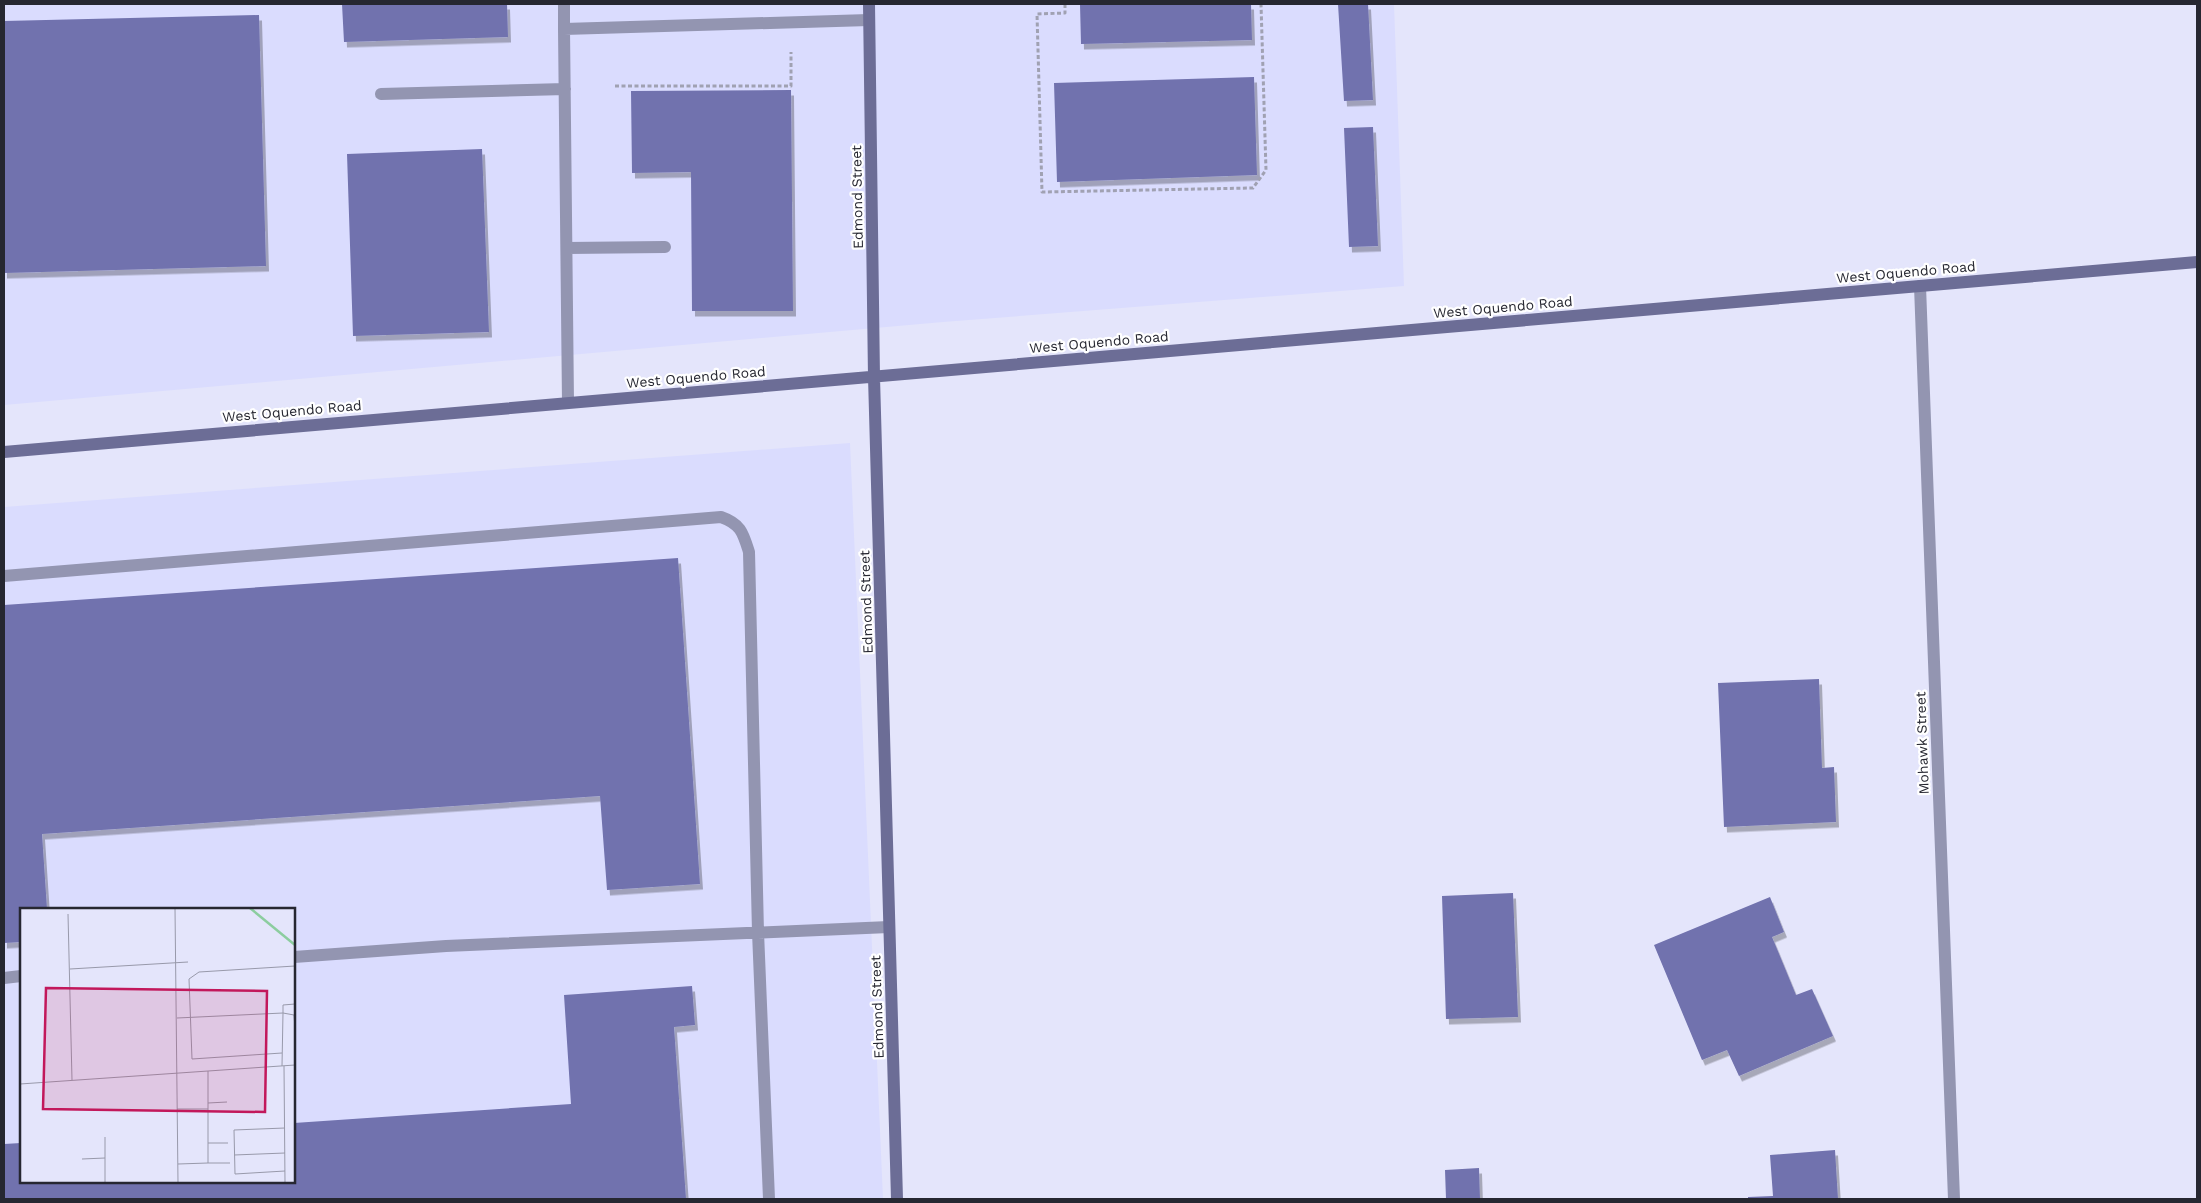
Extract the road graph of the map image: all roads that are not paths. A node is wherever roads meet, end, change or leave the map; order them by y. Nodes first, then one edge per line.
1 (564, 4) edge
2 (869, 4) edge
3 (869, 20) junction
4 (564, 29) junction
5 (565, 89) junction
6 (381, 94) dead end
7 (665, 247) dead end
8 (567, 248) junction
9 (2197, 262) edge
10 (1920, 286) junction
11 (874, 377) junction
12 (568, 402) junction
13 (4, 452) edge
14 (4, 576) edge
15 (890, 926) junction
16 (758, 932) junction
17 (295, 957) edge
18 (20, 976) edge
19 (4, 978) edge
20 (768, 1199) edge
21 (897, 1199) edge
22 (1954, 1199) edge

1 - 4 street
2 - 3 street, Edmond Street
3 - 4 street
3 - 11 street, Edmond Street
4 - 5 street
5 - 6 street
5 - 8 street
7 - 8 street
8 - 12 street
9 - 10 street, West Oquendo Road
10 - 11 street, West Oquendo Road
10 - 22 street, Mohawk Street
11 - 12 street, West Oquendo Road
11 - 15 street, Edmond Street
12 - 13 street, West Oquendo Road
14 - 16 street
15 - 16 street
15 - 21 street, Edmond Street
16 - 17 street
16 - 20 street
18 - 19 street

